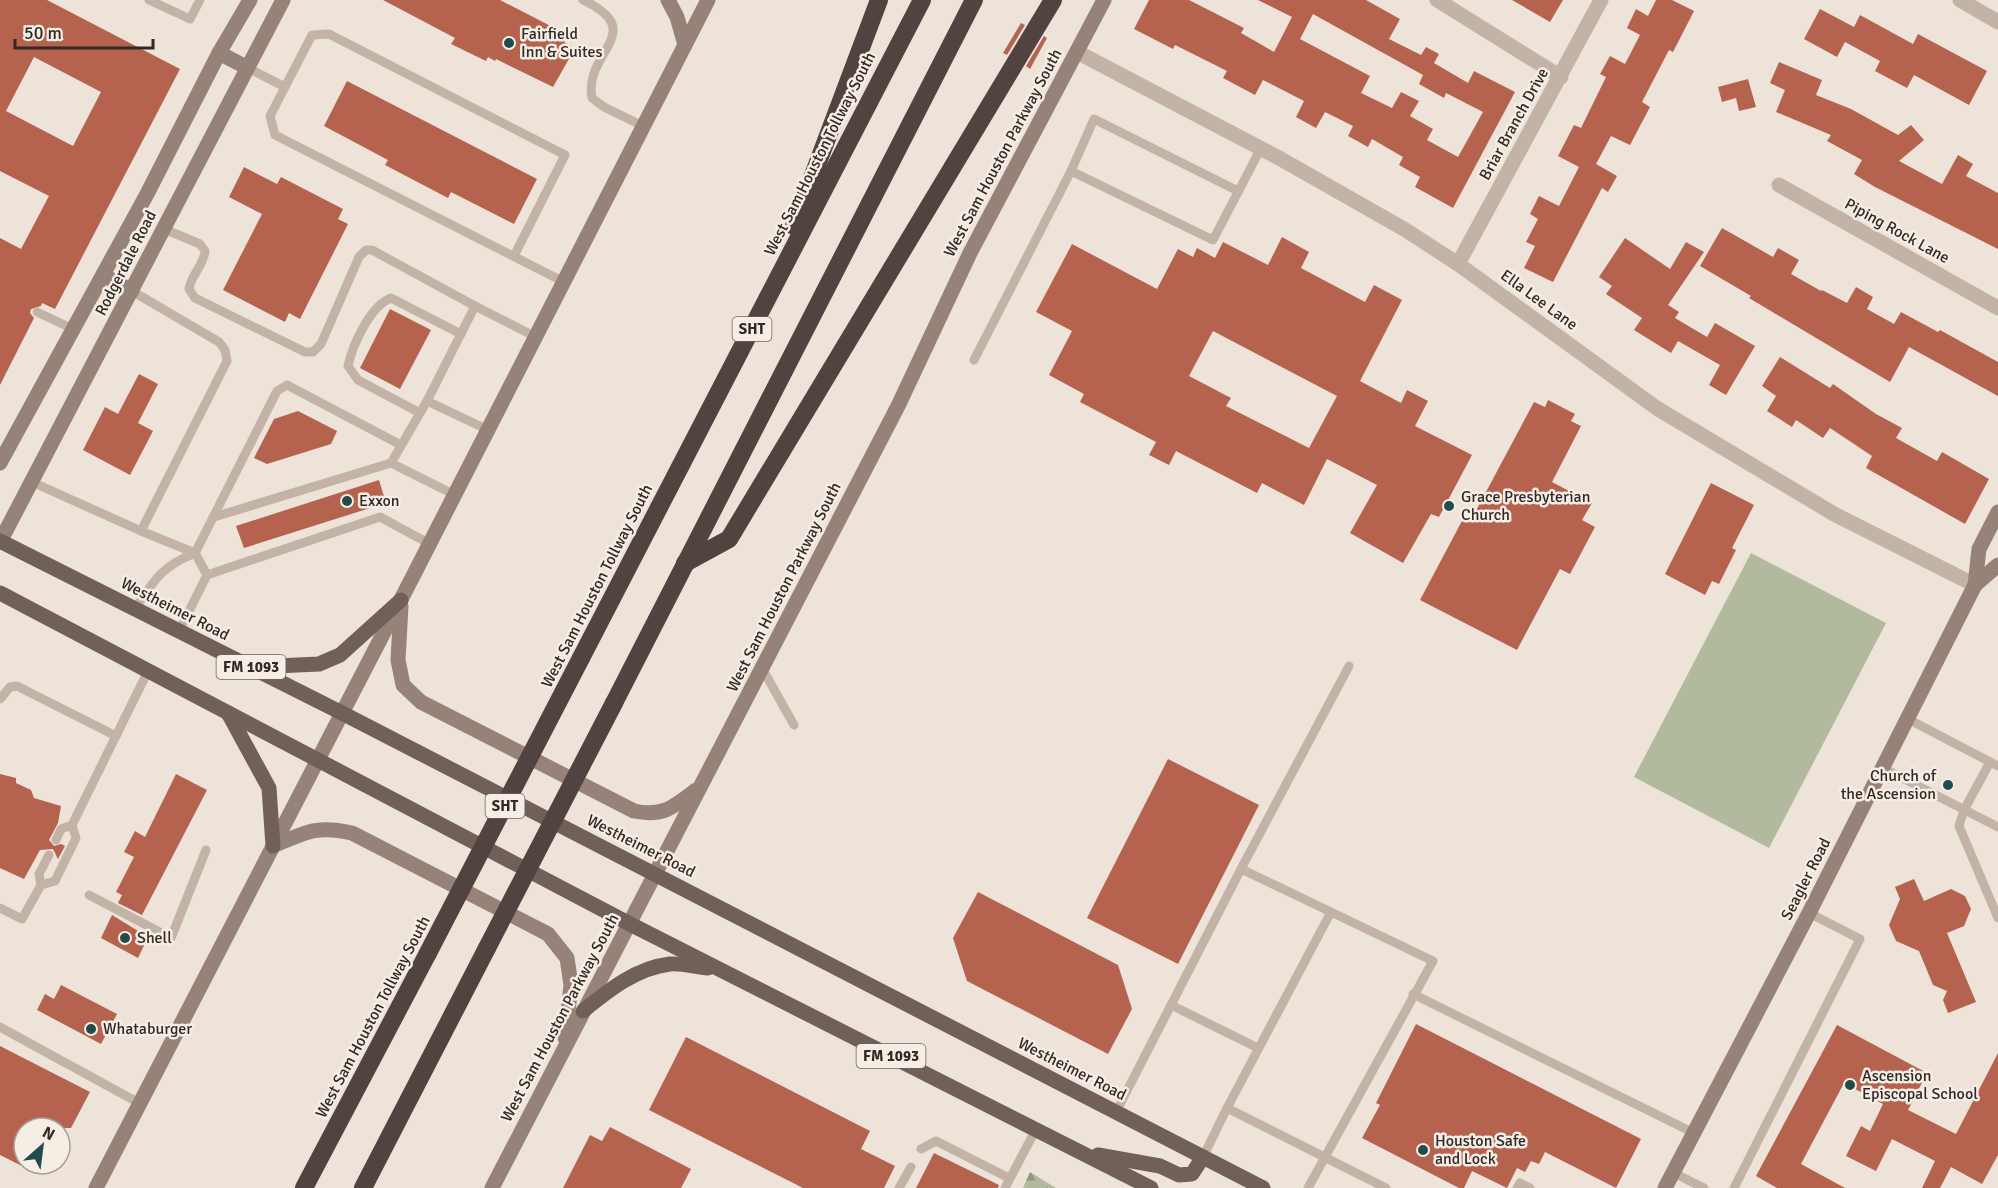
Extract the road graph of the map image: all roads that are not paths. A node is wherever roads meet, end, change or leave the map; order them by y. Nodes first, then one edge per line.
1 (148, 0) edge
2 (200, 0) edge
3 (250, 0) edge
4 (283, 0) edge
5 (583, 0) edge
6 (668, 0) edge
7 (708, 0) edge
8 (879, 0) edge
9 (922, 0) edge
10 (974, 0) edge
11 (1053, 0) edge
12 (1104, 0) edge
13 (1437, 0) edge
14 (1601, 0) edge
15 (1960, 0) edge
16 (1998, 22) edge
17 (685, 45) junction
18 (1077, 52) junction
19 (219, 53) junction
20 (246, 68) junction
21 (1561, 76) junction
22 (285, 87) junction
23 (643, 126) junction
24 (1261, 148) junction
25 (1071, 171) junction
26 (1779, 185) dead end
27 (1238, 191) junction
28 (164, 230) junction
29 (514, 256) junction
30 (1458, 264) junction
31 (103, 275) junction
32 (564, 282) junction
33 (132, 291) junction
34 (765, 304) junction
35 (475, 306) junction
36 (1998, 308) edge
37 (37, 312) dead end
38 (73, 329) junction
39 (460, 334) junction
40 (536, 337) junction
41 (974, 360) dead end
42 (427, 401) junction
43 (420, 413) junction
44 (488, 430) junction
45 (401, 445) junction
46 (0, 463) edge
47 (391, 463) junction
48 (32, 482) junction
49 (455, 495) junction
50 (1998, 512) edge
51 (214, 517) junction
52 (141, 531) junction
53 (0, 541) edge
54 (430, 544) junction
55 (195, 553) junction
56 (686, 563) junction
57 (1998, 565) edge
58 (207, 575) junction
59 (1975, 585) junction
60 (0, 593) edge
61 (401, 600) junction
62 (135, 609) junction
63 (179, 631) junction
64 (1349, 666) dead end
65 (252, 668) junction
66 (762, 668) junction
67 (148, 671) junction
68 (0, 699) edge
69 (228, 713) junction
70 (342, 713) junction
71 (1905, 718) junction
72 (794, 725) dead end
73 (116, 736) junction
74 (318, 760) junction
75 (1994, 764) edge
76 (1881, 767) junction
77 (701, 786) junction
78 (1964, 810) junction
79 (74, 820) junction
80 (1998, 827) edge
81 (56, 840) dead end
82 (273, 846) junction
83 (206, 850) dead end
84 (49, 855) dead end
85 (1241, 869) junction
86 (656, 874) junction
87 (41, 885) junction
88 (89, 895) dead end
89 (0, 908) edge
90 (1331, 912) junction
91 (1809, 913) junction
92 (1998, 918) edge
93 (630, 924) junction
94 (720, 969) junction
95 (1413, 994) junction
96 (1171, 1005) junction
97 (583, 1011) junction
98 (0, 1027) edge
99 (564, 1047) junction
100 (1258, 1048) junction
101 (139, 1103) junction
102 (1227, 1108) junction
103 (1116, 1112) junction
104 (1036, 1129) junction
105 (1694, 1133) junction
106 (921, 1149) dead end
107 (1081, 1151) junction
108 (1325, 1156) junction
109 (1203, 1157) junction
110 (911, 1167) dead end
111 (1674, 1173) junction
112 (1010, 1178) junction
113 (1367, 1184) edge
114 (96, 1188) edge
115 (304, 1188) edge
116 (363, 1188) edge
117 (492, 1188) edge
118 (899, 1188) edge
119 (1005, 1188) edge
120 (1151, 1188) edge
121 (1263, 1188) edge
122 (1308, 1188) edge
123 (1386, 1188) edge
124 (1517, 1188) edge
125 (1530, 1188) edge
126 (1665, 1188) edge
127 (1704, 1188) edge
128 (1734, 1188) edge

1 - 2 lane
3 - 19 main road, Rodgerdale Road
4 - 20 main road, Rodgerdale Road
5 - 23 lane
6 - 17 main road
7 - 17 main road
8 - 34 highway
9 - 34 highway, West Sam Houston Tollway South / SHT
10 - 56 highway
11 - 56 highway
12 - 18 main road, West Sam Houston Parkway South
13 - 21 street
14 - 21 street, Briar Branch Drive
15 - 16 street
17 - 23 main road
18 - 24 street, Ella Lee Lane
18 - 66 main road, West Sam Houston Parkway South
19 - 20 main road
19 - 31 main road, Rodgerdale Road
20 - 22 lane
20 - 28 main road, Rodgerdale Road
21 - 30 street, Briar Branch Drive
22 - 29 lane
22 - 29 lane
23 - 32 main road
24 - 27 lane
24 - 30 street, Ella Lee Lane
25 - 27 lane
25 - 27 lane
25 - 41 lane
26 - 36 street, Piping Rock Lane
28 - 33 main road, Rodgerdale Road
28 - 35 lane
29 - 32 lane
30 - 59 street, Ella Lee Lane
31 - 33 main road
31 - 38 main road, Rodgerdale Road
32 - 40 main road
33 - 48 main road, Rodgerdale Road
33 - 52 lane
34 - 115 highway, West Sam Houston Tollway South / SHT, bridge
35 - 39 lane
35 - 40 lane
37 - 38 lane
38 - 46 main road, Rodgerdale Road
39 - 42 lane
39 - 43 lane
40 - 44 main road
42 - 43 lane
42 - 44 lane
43 - 45 lane
44 - 49 main road
45 - 47 lane
45 - 51 lane
47 - 49 lane
47 - 51 lane
48 - 52 lane
48 - 53 main road, Rodgerdale Road
49 - 54 main road
50 - 59 main road, Seagler Road
51 - 55 lane
52 - 55 lane
53 - 62 main road, Westheimer Road / FM 1093
54 - 58 lane
54 - 61 main road
55 - 58 lane
55 - 62 lane
56 - 116 highway, bridge
57 - 59 main road, Seagler Road
58 - 63 lane
59 - 71 main road, Seagler Road
60 - 67 main road, FM 1093
61 - 65 main road
61 - 70 main road
61 - 77 main road
62 - 63 main road, Westheimer Road / FM 1093
63 - 65 main road, Westheimer Road / FM 1093
64 - 85 lane
65 - 70 main road, Westheimer Road / FM 1093
66 - 72 lane
66 - 77 main road, West Sam Houston Parkway South
67 - 69 main road, FM 1093
67 - 73 lane
68 - 73 lane
69 - 74 main road, FM 1093
69 - 82 main road
70 - 74 main road
70 - 86 main road, Westheimer Road / FM 1093
71 - 75 lane
71 - 76 main road, Seagler Road
73 - 79 lane
74 - 82 main road
74 - 93 main road, FM 1093
75 - 78 lane
76 - 78 lane
76 - 91 main road, Seagler Road
77 - 86 main road, West Sam Houston Parkway South
78 - 80 lane
78 - 92 lane
79 - 81 lane
79 - 87 lane
82 - 99 main road
82 - 101 main road
83 - 88 lane
84 - 87 lane
85 - 90 lane
85 - 96 lane
86 - 93 main road, West Sam Houston Parkway South
86 - 103 main road, Westheimer Road / FM 1093
87 - 89 lane
90 - 95 lane
90 - 100 lane
91 - 105 main road, Seagler Road
91 - 128 lane
93 - 94 main road, FM 1093
93 - 97 main road, West Sam Houston Parkway South
94 - 97 main road
94 - 104 main road, FM 1093
95 - 105 lane
95 - 108 lane
96 - 100 lane
96 - 103 lane
97 - 99 main road, West Sam Houston Parkway South
98 - 101 lane
99 - 117 main road, West Sam Houston Parkway South
100 - 102 lane
101 - 114 main road
102 - 108 lane
102 - 109 lane
103 - 109 main road, Westheimer Road / FM 1093
104 - 107 main road, FM 1093
104 - 112 lane
105 - 111 main road, Seagler Road
106 - 112 lane
107 - 109 main road
107 - 120 main road, FM 1093
108 - 113 lane
108 - 122 lane
109 - 121 main road, Westheimer Road / FM 1093
110 - 118 lane
111 - 126 main road, Seagler Road
111 - 127 lane
112 - 119 lane
113 - 123 lane
124 - 125 lane

